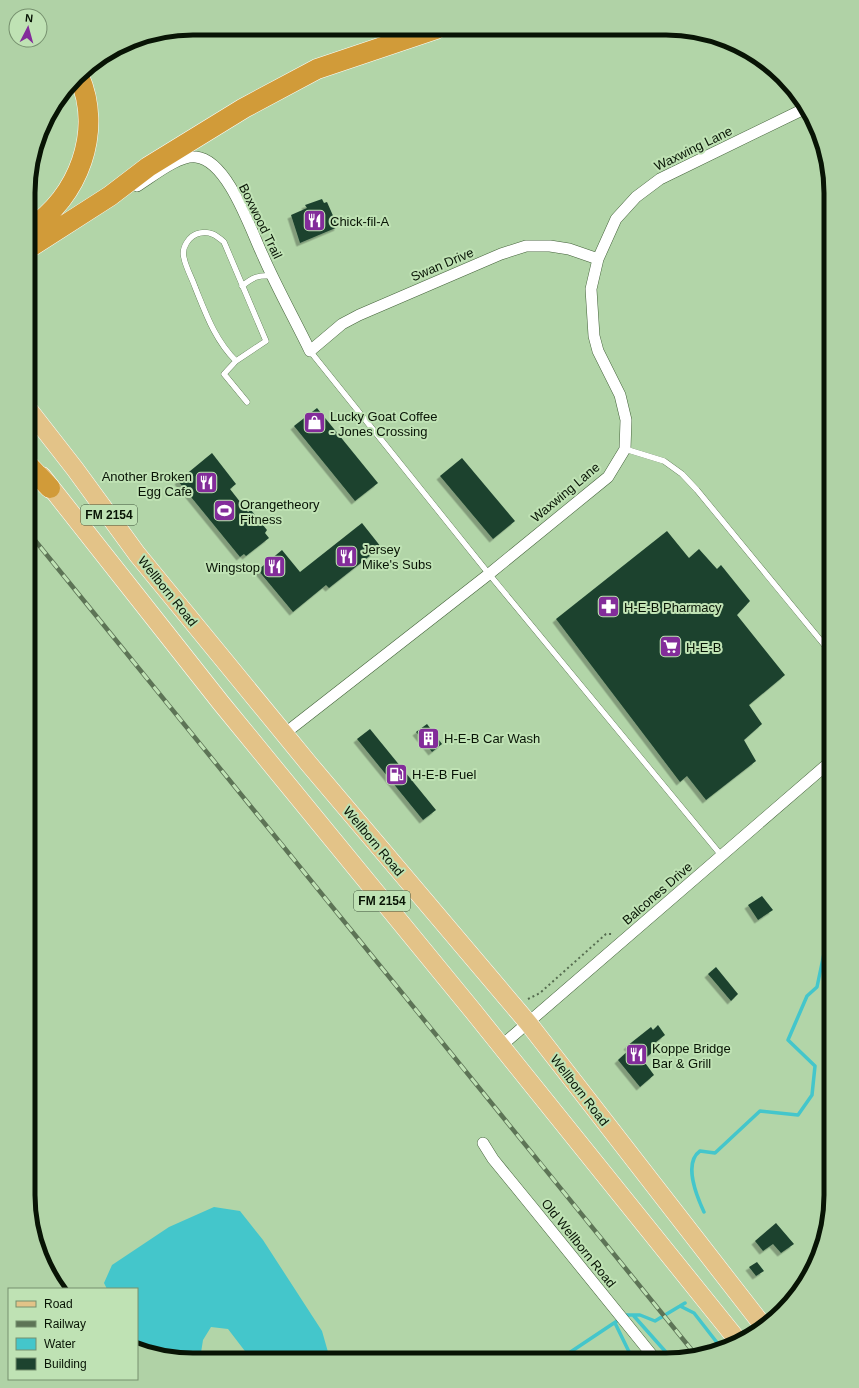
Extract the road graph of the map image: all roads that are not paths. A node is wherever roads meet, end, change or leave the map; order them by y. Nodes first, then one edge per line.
1 (418, 35) edge
2 (81, 81) edge
3 (801, 111) edge
4 (110, 196) junction
5 (35, 225) edge
6 (35, 244) edge
7 (598, 259) junction
8 (271, 272) junction
9 (242, 286) junction
10 (310, 351) junction
11 (236, 361) junction
12 (247, 402) dead end
13 (35, 418) edge
14 (625, 449) junction
15 (35, 466) edge
16 (35, 472) edge
17 (50, 488) junction
18 (489, 574) junction
19 (824, 644) edge
20 (284, 734) junction
21 (824, 767) edge
22 (721, 855) junction
23 (529, 1024) junction
24 (502, 1046) junction
25 (483, 1143) dead end
26 (760, 1322) edge
27 (735, 1337) edge
28 (650, 1353) edge

1 - 4 highway
2 - 5 highway
3 - 7 street, Waxwing Lane
4 - 6 highway
4 - 8 street, Boxwood Trail
7 - 10 street, Swan Drive
7 - 14 street, Waxwing Lane
8 - 9 lane
8 - 10 street, Boxwood Trail
9 - 11 lane
9 - 11 lane
10 - 18 lane
11 - 12 lane
13 - 20 main road, Wellborn Road / FM 2154
14 - 18 street, Waxwing Lane
14 - 19 lane
15 - 17 main road, FM 2154
16 - 17 highway
17 - 24 main road, FM 2154
18 - 20 street, Waxwing Lane
18 - 22 lane
20 - 23 main road, Wellborn Road / FM 2154
21 - 22 street, Balcones Drive
22 - 23 street, Balcones Drive
23 - 24 street, Balcones Drive
23 - 26 main road, Wellborn Road / FM 2154
24 - 27 main road, FM 2154
25 - 28 street, Old Wellborn Road

